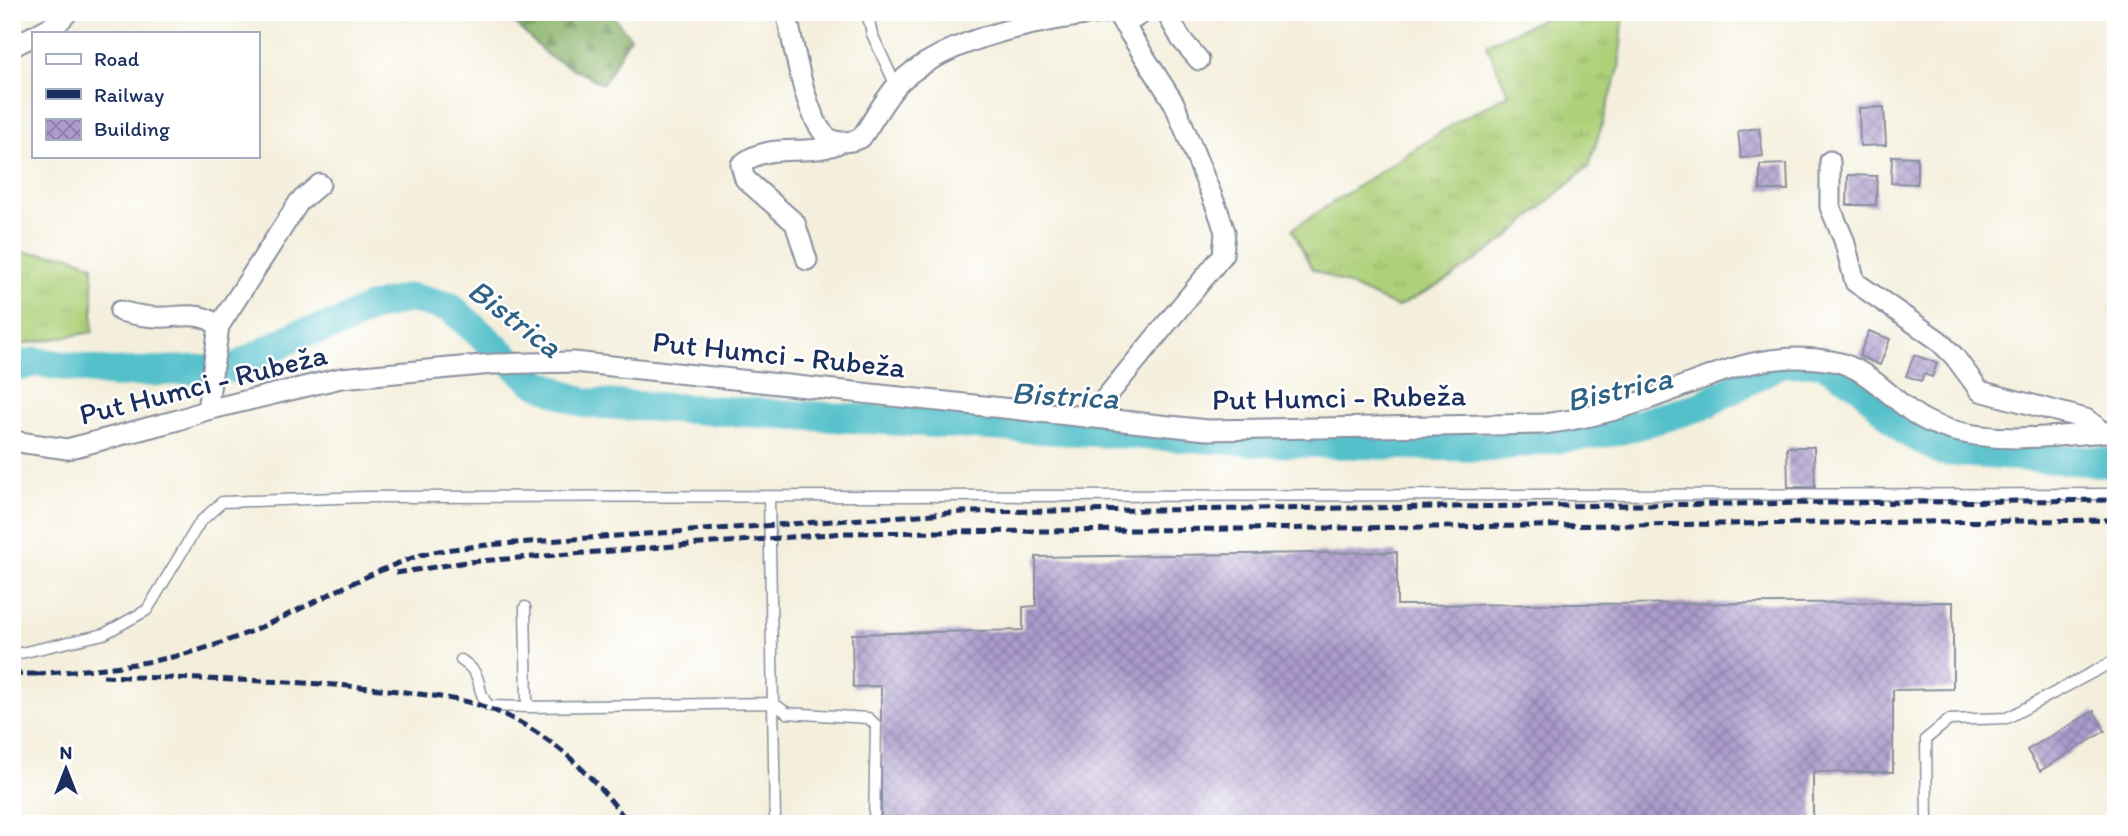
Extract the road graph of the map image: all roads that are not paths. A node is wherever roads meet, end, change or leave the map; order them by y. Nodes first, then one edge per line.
1 (68, 12) edge
2 (786, 12) edge
3 (867, 12) edge
4 (1109, 12) edge
5 (1144, 12) edge
6 (1166, 12) edge
7 (1027, 19) edge
8 (1120, 19) edge
9 (41, 32) edge
10 (32, 37) edge
11 (12, 47) edge
12 (1199, 60) dead end
13 (896, 87) junction
14 (841, 142) junction
15 (1830, 161) dead end
16 (320, 184) dead end
17 (807, 260) dead end
18 (120, 312) dead end
19 (219, 326) junction
20 (207, 410) junction
21 (1089, 418) junction
22 (2106, 432) edge
23 (12, 441) edge
24 (2116, 494) edge
25 (769, 497) junction
26 (525, 607) dead end
27 (12, 655) edge
28 (461, 660) dead end
29 (2116, 660) edge
30 (773, 703) junction
31 (531, 707) junction
32 (775, 824) edge
33 (874, 824) edge
34 (1927, 824) edge

1 - 9 street
2 - 14 street
3 - 13 lane
4 - 7 street
5 - 8 street
6 - 12 street
7 - 13 street
8 - 21 street
10 - 11 street
13 - 14 street
14 - 17 street
15 - 22 street
16 - 19 street
18 - 19 street
19 - 20 street
20 - 21 street, Put Humci - Rubeža
20 - 23 street, Put Humci - Rubeža
21 - 22 street, Put Humci - Rubeža
24 - 25 lane
25 - 27 lane
25 - 30 lane
26 - 31 lane
28 - 31 lane
29 - 34 lane
30 - 31 lane
30 - 32 lane
30 - 33 lane

